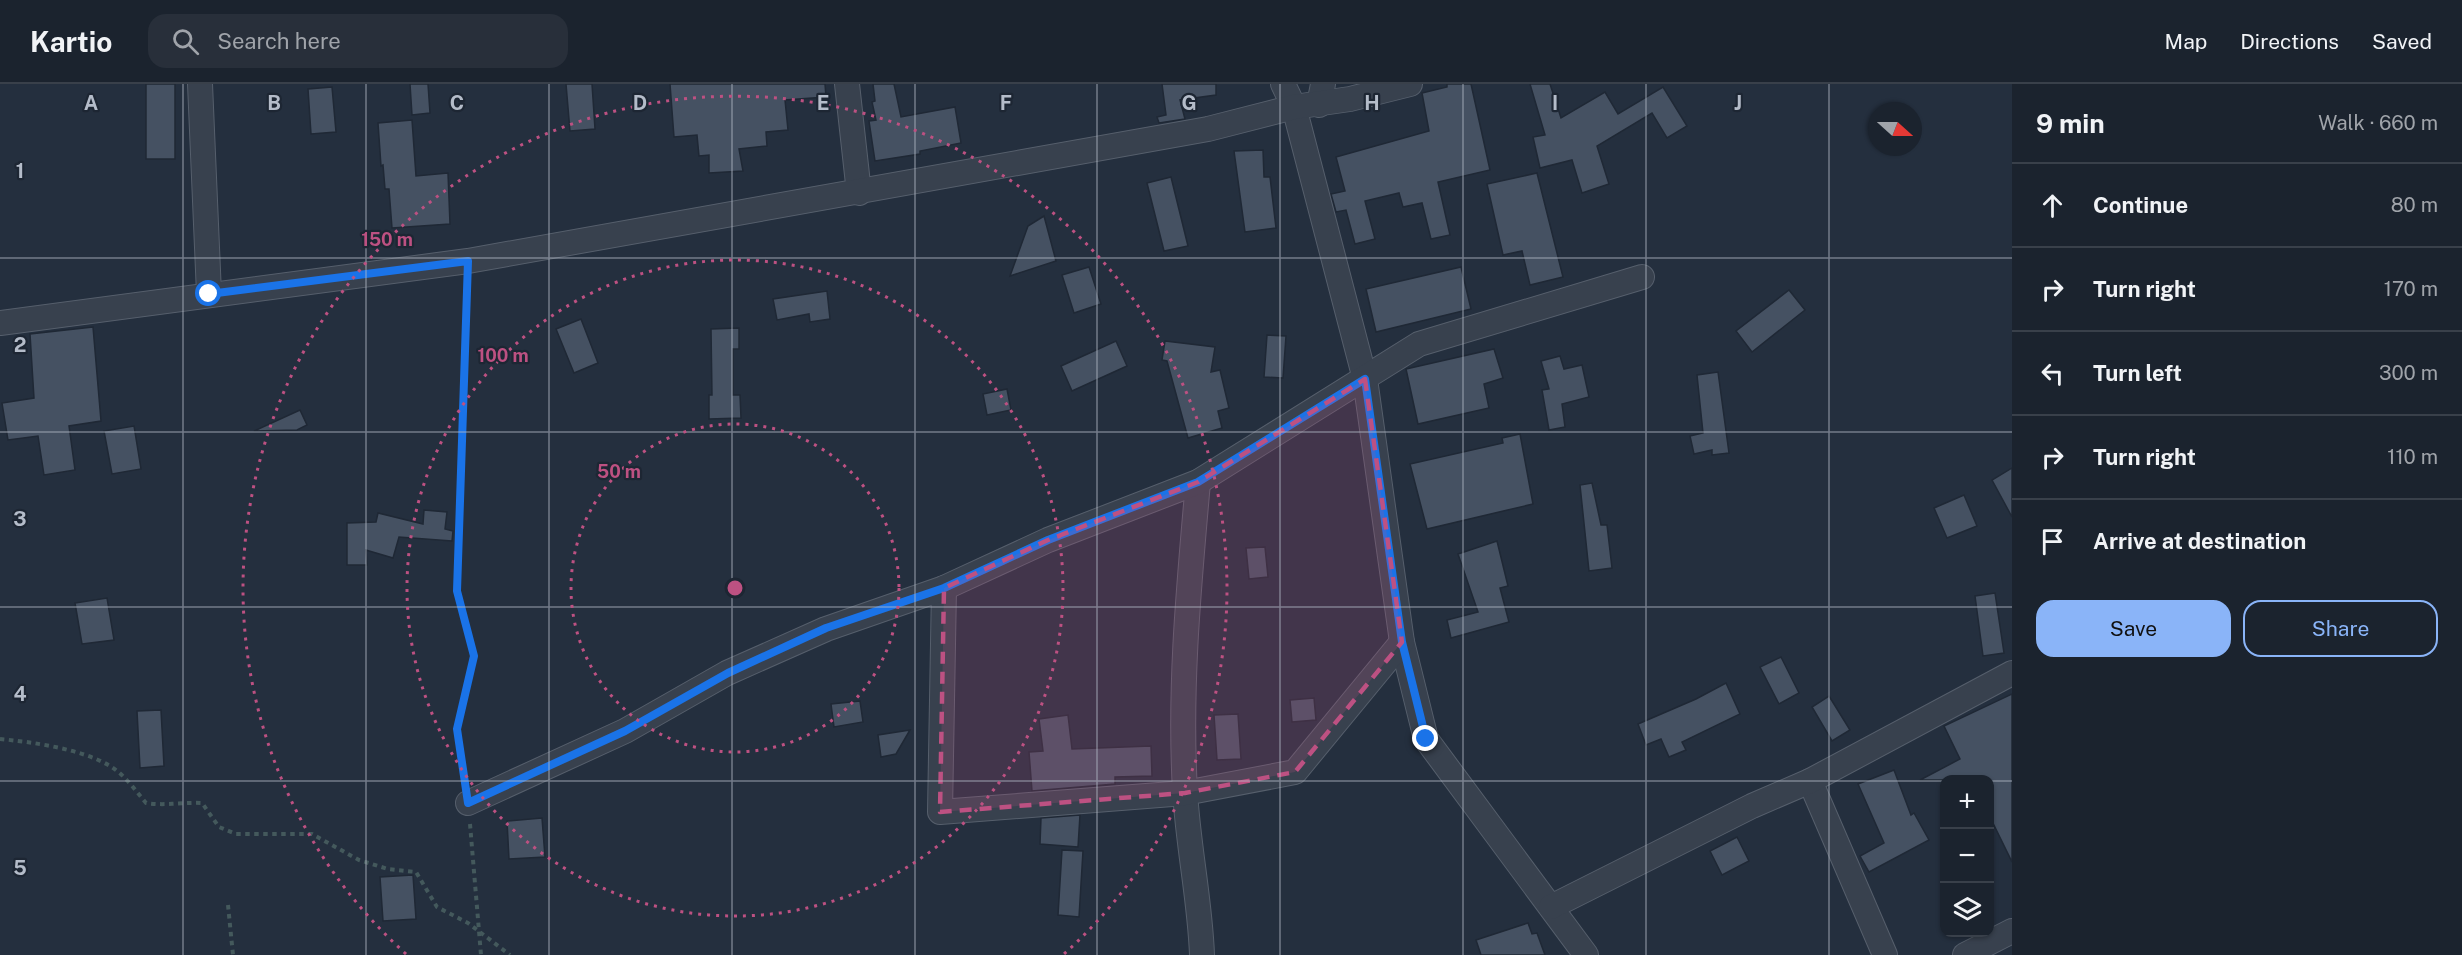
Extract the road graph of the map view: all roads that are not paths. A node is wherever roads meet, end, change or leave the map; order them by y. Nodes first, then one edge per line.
1 (200, 84) edge
2 (847, 84) edge
3 (1283, 84) edge
4 (1410, 84) edge
5 (1321, 94) edge
6 (1294, 107) junction
7 (859, 193) junction
8 (1642, 277) dead end
9 (209, 294) junction
10 (0, 323) edge
11 (1365, 379) junction
12 (1198, 482) junction
13 (944, 588) junction
14 (1402, 642) junction
15 (2012, 673) edge
16 (1810, 781) junction
17 (1185, 793) junction
18 (468, 803) road end
19 (1551, 908) junction
20 (2012, 931) edge
21 (1202, 955) edge
22 (1586, 955) edge
23 (1885, 955) edge
24 (1965, 955) edge

1 - 9 street
2 - 7 street
3 - 6 street
4 - 5 street
5 - 6 street
6 - 7 street
6 - 11 street
7 - 9 street
8 - 11 street
9 - 10 street
11 - 12 street
11 - 14 street
12 - 13 street
12 - 17 street
13 - 17 street
13 - 18 street
14 - 17 street
14 - 19 street
15 - 16 street
16 - 19 street
16 - 23 street
17 - 21 street
19 - 22 street
20 - 24 street

